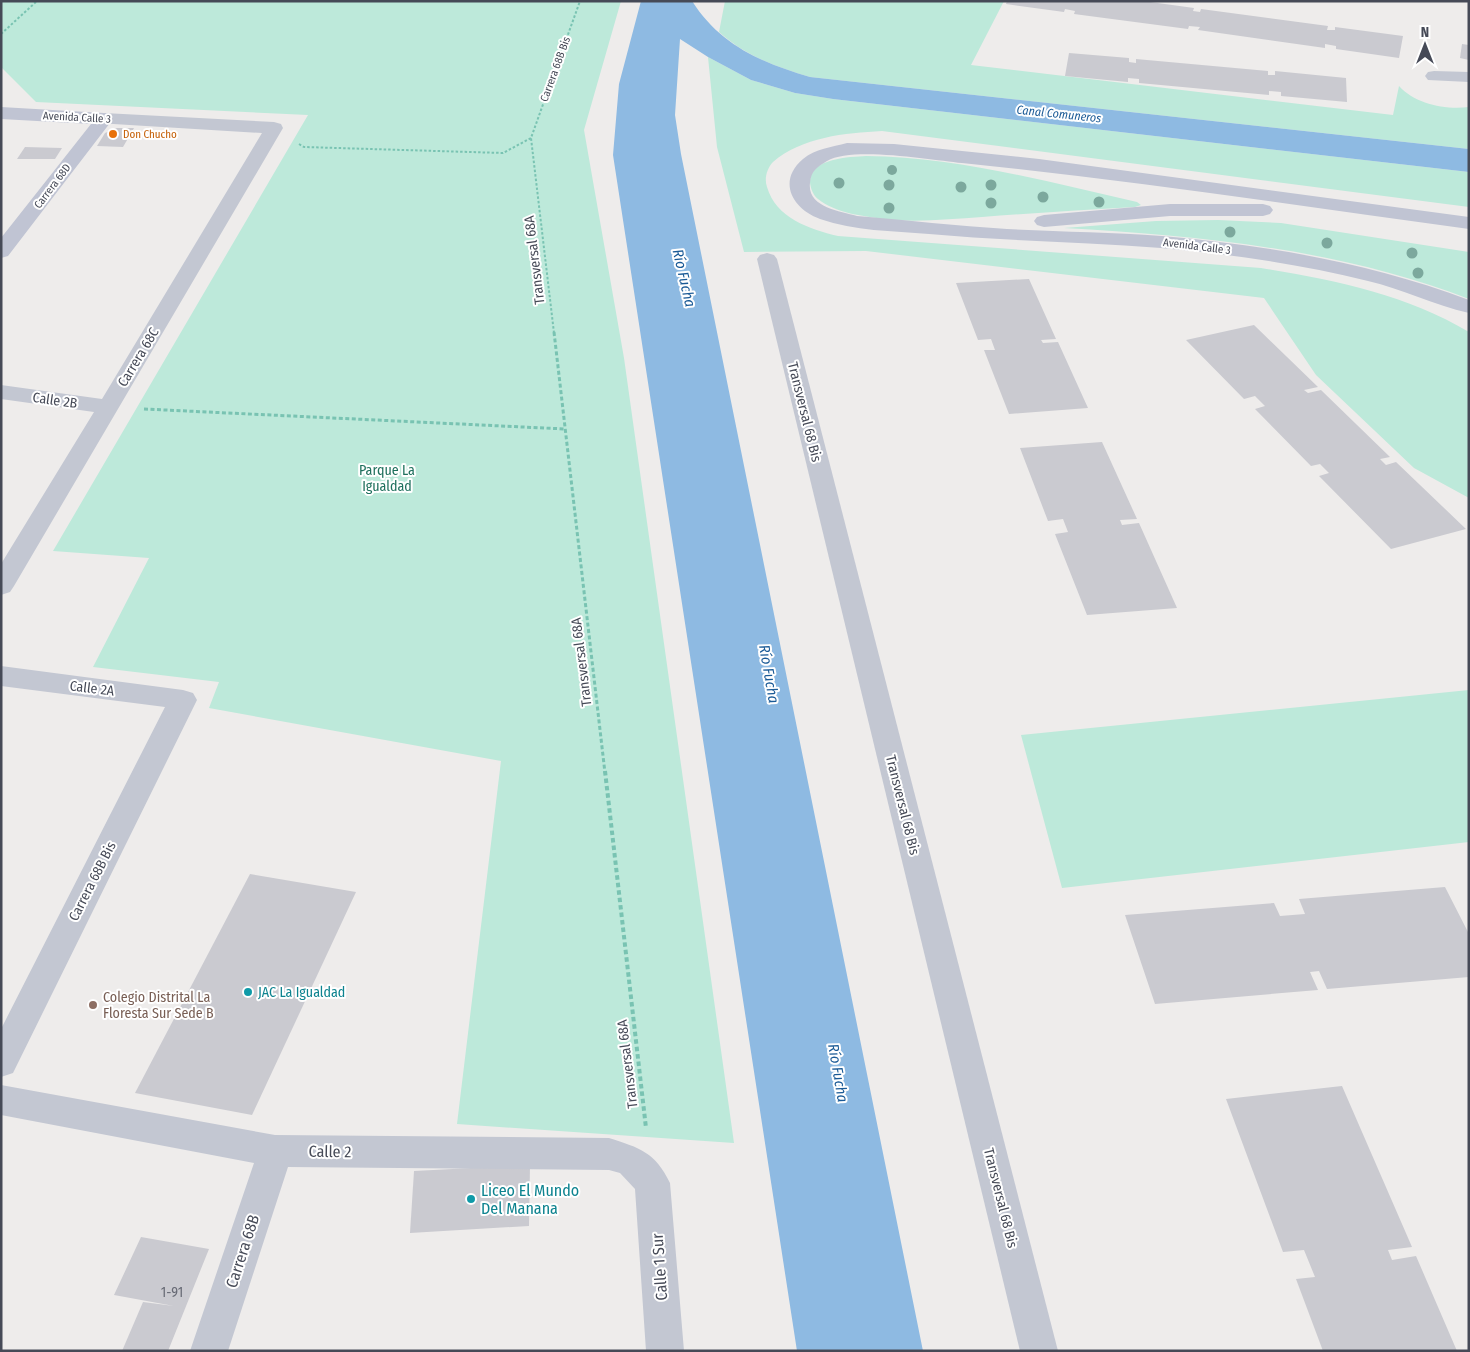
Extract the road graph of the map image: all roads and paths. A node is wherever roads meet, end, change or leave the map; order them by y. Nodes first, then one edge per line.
1 (37, 1) edge
2 (580, 1) edge
3 (1, 34) edge
4 (1434, 76) dead end
5 (1469, 77) edge
6 (1, 113) edge
7 (104, 119) junction
8 (274, 128) junction
9 (532, 138) junction
10 (940, 154) junction
11 (1294, 211) junction
12 (1469, 223) edge
13 (918, 228) junction
14 (1469, 237) edge
15 (1, 252) edge
16 (767, 260) dead end
17 (1469, 307) edge
18 (1, 392) edge
19 (109, 407) junction
20 (565, 429) junction
21 (1, 586) edge
22 (1, 676) edge
23 (183, 700) joint
24 (1, 1063) edge
25 (1, 1100) edge
26 (275, 1151) junction
27 (652, 1183) junction
28 (209, 1351) edge
29 (665, 1351) edge
30 (1039, 1351) edge

1 - 3 path
2 - 9 path, Carrera 68B Bis
4 - 5 street
6 - 7 main road, Avenida Calle 3
7 - 8 street, Avenida Calle 3
7 - 15 main road, Carrera 68D
8 - 9 path
8 - 19 street, Carrera 68C
9 - 20 path, Transversal 68A
10 - 11 main road, Avenida Calle 3
10 - 12 main road, Avenida Calle 3
10 - 13 main road, Avenida Calle 3
11 - 13 main road, Avenida Calle 3
11 - 14 main road, Avenida Calle 3
13 - 17 main road, Avenida Calle 3
16 - 30 street, Transversal 68 Bis
18 - 19 street, Calle 2B
19 - 20 path
19 - 21 street, Carrera 68C
20 - 27 path, Transversal 68A
22 - 23 street, Calle 2A
23 - 24 street, Carrera 68B Bis
25 - 26 street, Calle 2
26 - 27 street, Calle 2
26 - 28 street, Carrera 68B
27 - 29 street, Calle 1 Sur

